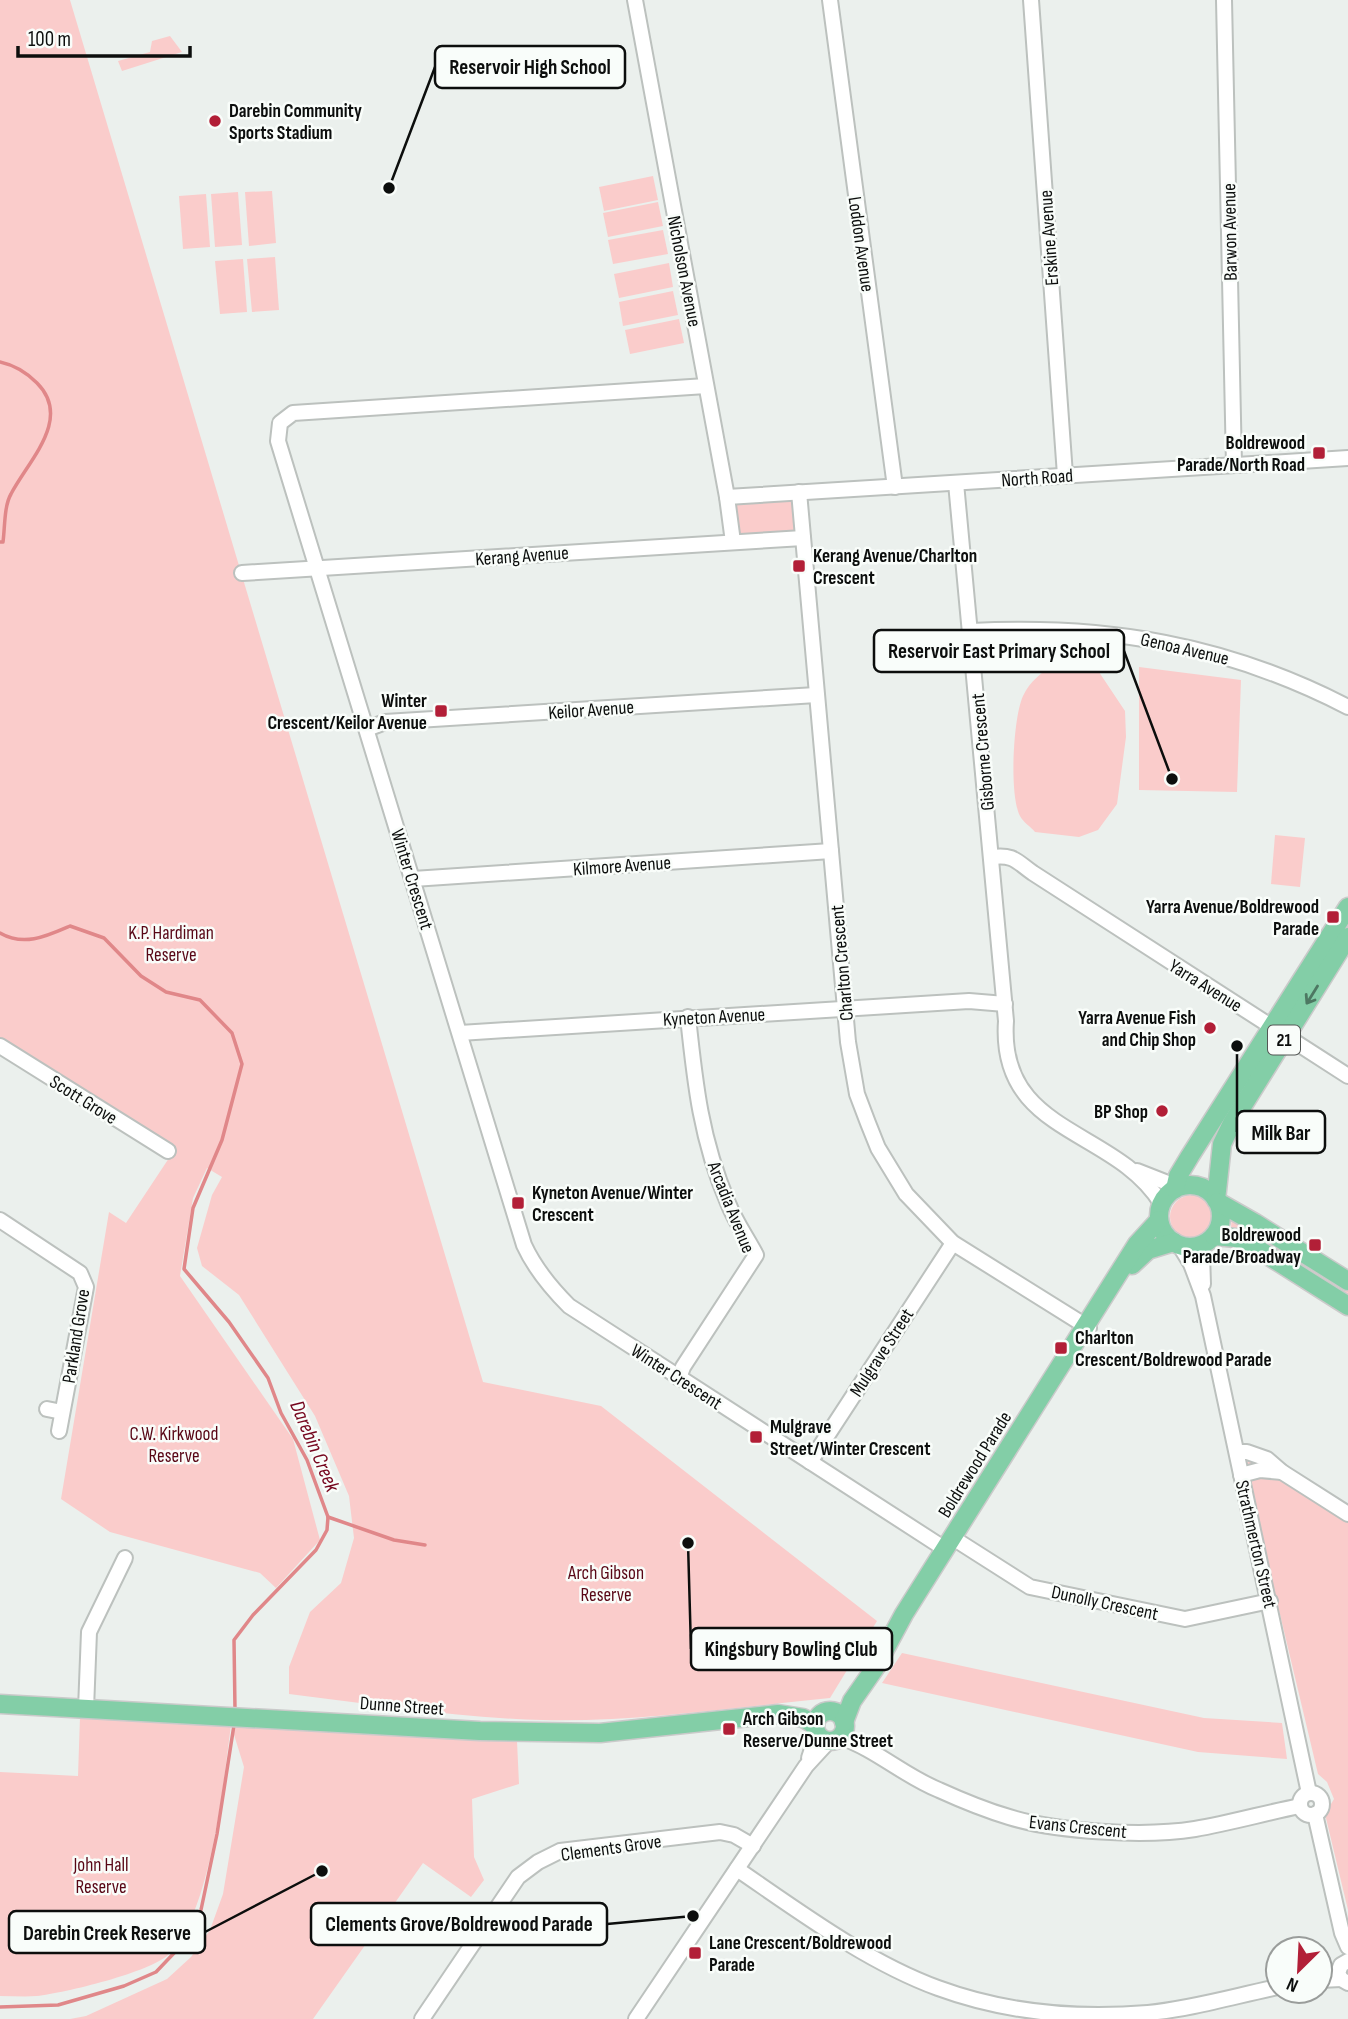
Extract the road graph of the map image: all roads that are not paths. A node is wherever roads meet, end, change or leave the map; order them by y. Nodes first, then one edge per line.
1 (635, 0) edge
2 (830, 0) edge
3 (1031, 0) edge
4 (1224, 0) edge
5 (706, 386) junction
6 (1348, 458) edge
7 (1234, 465) junction
8 (1065, 475) junction
9 (956, 483) junction
10 (895, 487) junction
11 (799, 492) junction
12 (727, 497) junction
13 (803, 538) junction
14 (733, 542) junction
15 (317, 568) junction
16 (242, 573) dead end
17 (971, 631) junction
18 (816, 695) junction
19 (1348, 707) edge
20 (367, 729) junction
21 (831, 852) junction
22 (993, 862) junction
23 (413, 879) junction
24 (1348, 907) edge
25 (1348, 937) edge
26 (1004, 999) junction
27 (845, 1009) junction
28 (688, 1017) junction
29 (1279, 1031) junction
30 (460, 1033) junction
31 (0, 1046) edge
32 (1348, 1076) edge
33 (1227, 1116) junction
34 (168, 1152) dead end
35 (1130, 1168) junction
36 (1175, 1189) junction
37 (1217, 1201) junction
38 (1160, 1212) junction
39 (0, 1220) edge
40 (1209, 1240) junction
41 (953, 1243) junction
42 (1177, 1244) junction
43 (1348, 1281) edge
44 (1203, 1296) junction
45 (1348, 1306) edge
46 (1085, 1331) junction
47 (679, 1378) junction
48 (47, 1409) dead end
49 (62, 1412) junction
50 (59, 1431) dead end
51 (1237, 1452) junction
52 (810, 1462) junction
53 (1282, 1472) junction
54 (1241, 1475) junction
55 (1348, 1514) edge
56 (949, 1544) junction
57 (125, 1558) dead end
58 (1270, 1601) junction
59 (0, 1696) edge
60 (0, 1704) edge
61 (23, 1704) junction
62 (86, 1709) junction
63 (831, 1726) junction
64 (1310, 1793) junction
65 (1300, 1806) junction
66 (1315, 1814) junction
67 (753, 1846) junction
68 (737, 1869) junction
69 (1345, 1940) edge
70 (1344, 1975) edge
71 (1264, 1990) edge
72 (1016, 2015) edge
73 (641, 2017) edge
74 (422, 2019) edge

1 - 5 street, Nicholson Avenue
2 - 10 street, Loddon Avenue
3 - 8 street, Erskine Avenue
4 - 7 street, Barwon Avenue
5 - 12 street, Nicholson Avenue
5 - 15 street, Winter Crescent
6 - 7 street, North Road
7 - 8 street, North Road
8 - 9 street, North Road
9 - 10 street, North Road
9 - 17 street, Gisborne Crescent
10 - 11 street, North Road
11 - 12 street, North Road
11 - 13 street, Charlton Crescent
12 - 14 street, Nicholson Avenue
13 - 14 street, Kerang Avenue
13 - 18 street, Charlton Crescent
14 - 15 street, Kerang Avenue
15 - 16 street, Kerang Avenue
15 - 20 street, Winter Crescent
17 - 19 street, Genoa Avenue
17 - 22 street, Gisborne Crescent
18 - 20 street, Keilor Avenue
18 - 21 street, Charlton Crescent
20 - 23 street, Winter Crescent
21 - 23 street, Kilmore Avenue
21 - 27 street, Charlton Crescent
22 - 26 street, Gisborne Crescent
22 - 29 street, Yarra Avenue
23 - 30 street, Winter Crescent
24 - 29 main road, 21
25 -> 29 main road, 21
26 - 27 street, Kyneton Avenue
26 - 35 street, Gisborne Crescent
27 - 28 street, Kyneton Avenue
27 - 41 street, Charlton Crescent
28 - 30 street, Kyneton Avenue
28 - 47 street, Arcadia Avenue
29 - 32 street, Yarra Avenue
29 - 33 main road, 21
30 - 47 street, Winter Crescent
31 - 34 street, Scott Grove
33 - 36 main road, 21
33 - 37 main road, 21
35 - 36 street
35 - 38 street, Gisborne Crescent
36 - 37 main road
36 - 38 main road, 21
37 - 40 main road, 21
37 - 43 main road
38 - 42 main road
38 - 46 main road, Boldrewood Parade
39 - 49 street, Parkland Grove
40 - 42 main road
40 - 44 street, Strathmerton Street
40 - 45 main road
41 - 46 street, Charlton Crescent
41 - 52 street, Mulgrave Street
42 - 44 street, Strathmerton Street
42 - 46 main road, Boldrewood Parade
44 - 51 street, Strathmerton Street
46 - 56 main road, Boldrewood Parade
47 - 52 street, Winter Crescent
48 - 49 street
49 - 50 street, Parkland Grove
51 - 53 street
51 - 54 street, Strathmerton Street
52 - 56 street, Winter Crescent
53 - 54 street
53 - 55 street
54 - 58 street, Strathmerton Street
56 - 58 street, Dunolly Crescent
56 - 63 main road, Boldrewood Parade
57 - 62 street
58 - 64 street, Strathmerton Street
59 - 61 main road, Dunne Street
60 - 61 main road, Dunne Street
61 - 62 main road, Dunne Street
62 - 63 main road, Dunne Street
63 - 65 street, Evans Crescent
63 - 67 street, Boldrewood Parade
64 - 65 street
64 - 66 street
65 - 66 street
66 - 69 street
67 - 68 street, Boldrewood Parade
67 - 74 street, Clements Grove
68 - 72 street
68 - 73 street, Boldrewood Parade
69 - 70 street
71 - 72 street

